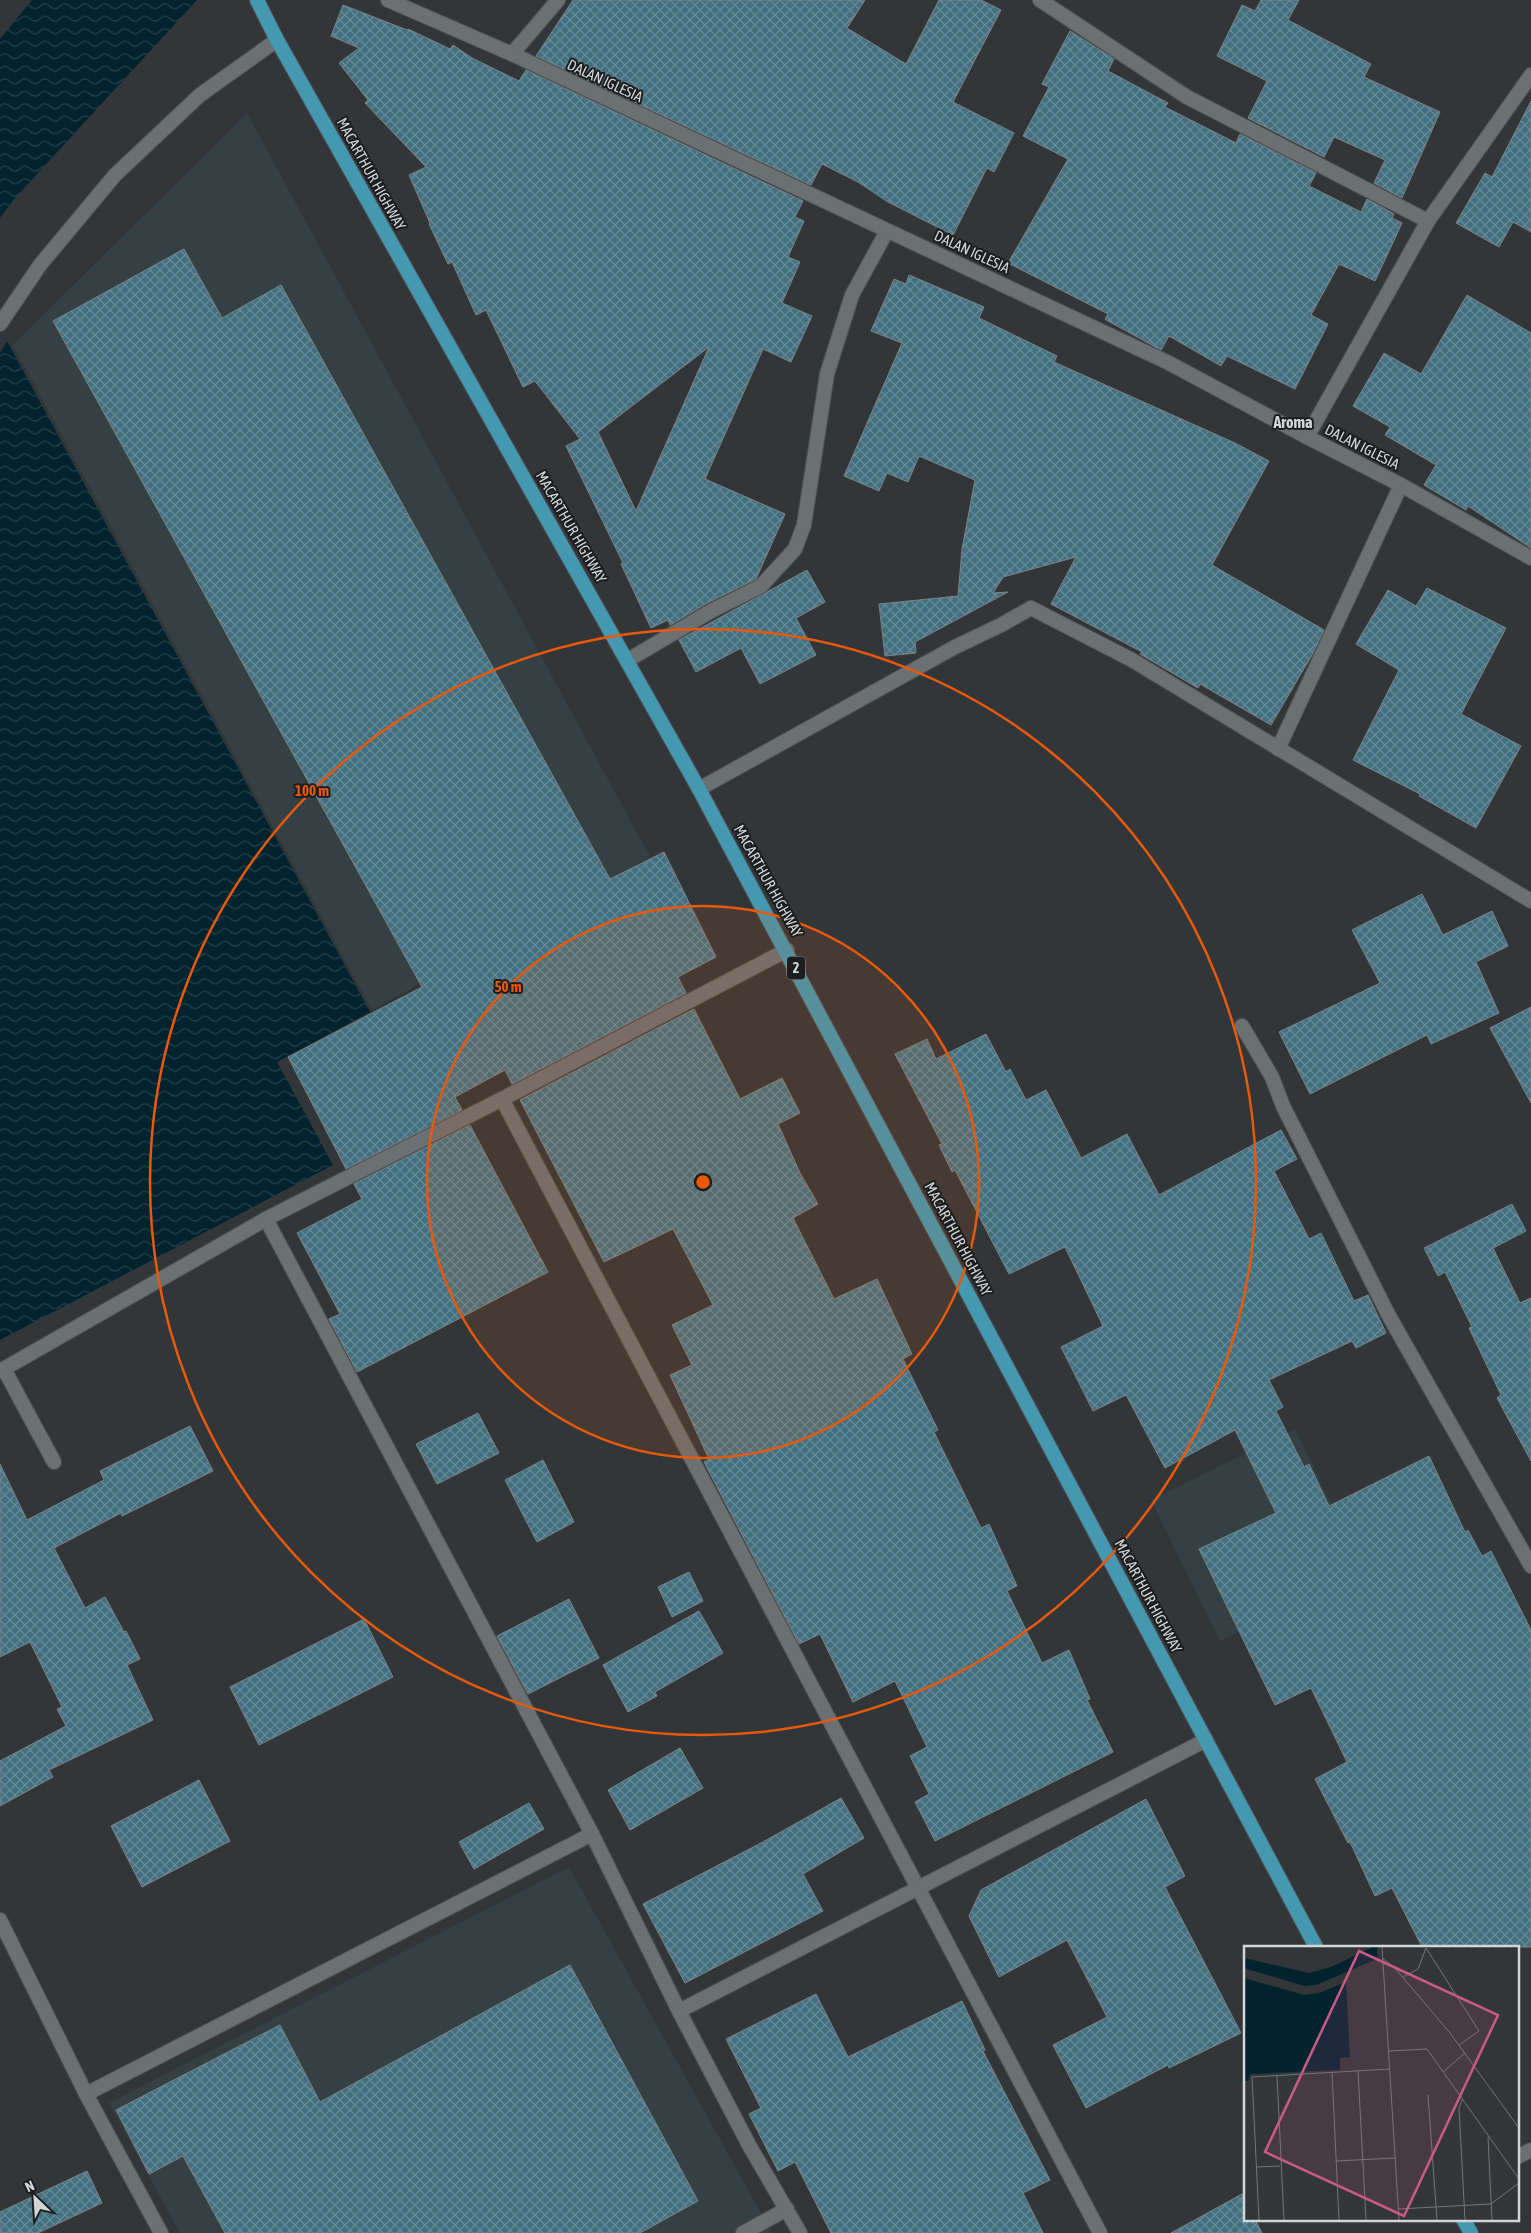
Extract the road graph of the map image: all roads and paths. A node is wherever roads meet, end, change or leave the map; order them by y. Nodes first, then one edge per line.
1 (257, 0) edge
2 (388, 0) edge
3 (558, 0) edge
4 (1040, 0) edge
5 (277, 40) junction
6 (512, 54) junction
7 (1531, 76) edge
8 (1428, 222) junction
9 (888, 231) junction
10 (0, 324) edge
11 (1307, 437) junction
12 (1401, 485) junction
13 (1531, 558) edge
14 (628, 660) junction
15 (1278, 749) junction
16 (699, 789) junction
17 (1531, 901) edge
18 (787, 950) junction
19 (1242, 1026) dead end
20 (502, 1100) junction
21 (266, 1219) junction
22 (2, 1370) edge
23 (54, 1462) dead end
24 (1531, 1566) edge
25 (1206, 1740) junction
26 (592, 1834) junction
27 (917, 1889) junction
28 (0, 1920) edge
29 (1315, 1946) edge
30 (679, 2011) junction
31 (86, 2094) junction
32 (1531, 2150) edge
33 (1518, 2156) edge
34 (787, 2209) junction
35 (1464, 2220) edge
36 (161, 2233) edge
37 (743, 2233) edge
38 (800, 2233) edge
39 (1100, 2233) edge
40 (1471, 2233) edge

1 - 5 highway, MACARTHUR HIGHWAY / 2
2 - 6 street, DALAN IGLESIA
3 - 6 street
4 - 8 street
5 - 10 street
5 - 14 highway, MACARTHUR HIGHWAY / 2
6 - 9 street, DALAN IGLESIA
7 - 8 street
8 - 11 street
9 - 11 street, DALAN IGLESIA
9 - 14 street
11 - 12 street, DALAN IGLESIA
12 - 13 street, DALAN IGLESIA
12 - 15 street
14 - 16 highway, MACARTHUR HIGHWAY / 2
15 - 16 street
15 - 17 street
16 - 18 highway, MACARTHUR HIGHWAY / 2
18 - 20 street
18 - 25 highway, MACARTHUR HIGHWAY / 2
19 - 24 street
20 - 21 street
20 - 27 street
21 - 22 street
21 - 26 street
22 - 23 street
25 - 27 street
25 - 29 highway, MACARTHUR HIGHWAY / 2
26 - 30 street
26 - 31 street
27 - 30 street
27 - 39 street
28 - 31 street
30 - 34 street
31 - 36 street
32 - 33 street
34 - 37 street
34 - 38 street
35 - 40 highway

